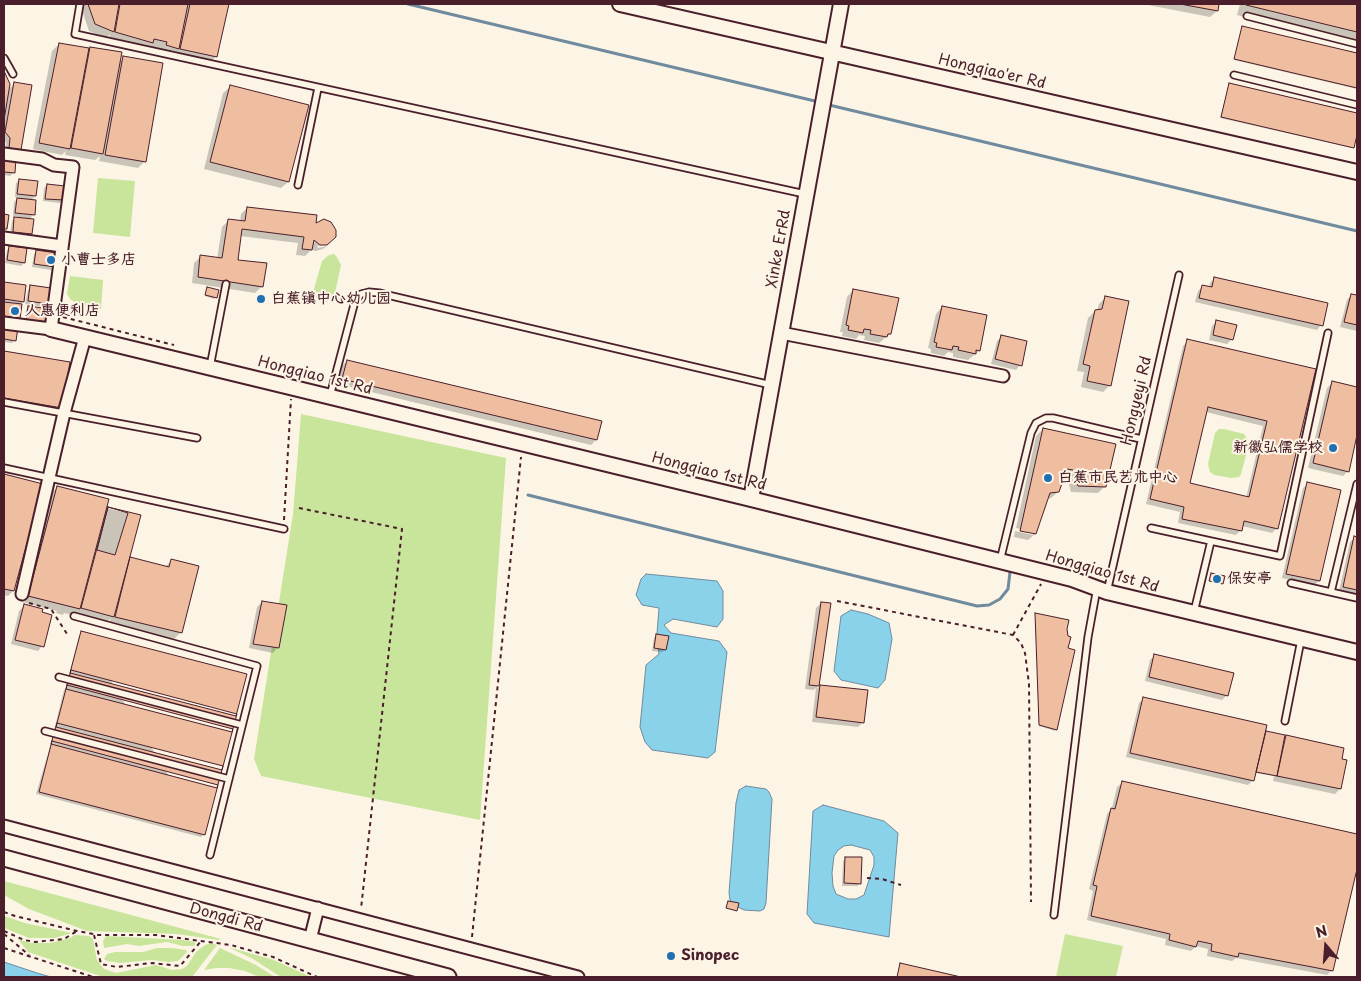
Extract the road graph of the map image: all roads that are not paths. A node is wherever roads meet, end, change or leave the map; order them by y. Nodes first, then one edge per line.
1 (80, 4) edge
2 (620, 4) edge
3 (841, 4) edge
4 (1246, 16) dead end
5 (1357, 44) edge
6 (832, 52) junction
7 (4, 58) edge
8 (13, 74) dead end
9 (1234, 75) dead end
10 (318, 88) junction
11 (1357, 104) edge
12 (4, 154) edge
13 (1357, 172) edge
14 (298, 185) dead end
15 (806, 194) junction
16 (4, 238) edge
17 (62, 246) junction
18 (1180, 275) dead end
19 (226, 284) dead end
20 (4, 323) edge
21 (51, 329) junction
22 (781, 333) junction
23 (1328, 333) dead end
24 (85, 337) junction
25 (210, 367) junction
26 (1003, 376) dead end
27 (771, 385) junction
28 (330, 396) junction
29 (4, 402) edge
30 (64, 413) junction
31 (197, 438) dead end
32 (1141, 439) junction
33 (4, 468) edge
34 (50, 477) junction
35 (1357, 484) edge
36 (751, 499) junction
37 (1151, 528) dead end
38 (284, 529) road end
39 (1211, 541) junction
40 (1000, 561) junction
41 (1291, 583) dead end
42 (1102, 590) junction
43 (1331, 592) junction
44 (24, 598) road end
45 (1357, 598) edge
46 (1194, 613) junction
47 (74, 616) dead end
48 (1301, 638) junction
49 (1357, 652) edge
50 (58, 677) dead end
51 (1286, 721) dead end
52 (242, 725) junction
53 (45, 731) dead end
54 (229, 779) junction
55 (4, 826) edge
56 (210, 855) dead end
57 (4, 858) edge
58 (318, 908) junction
59 (1054, 916) dead end
60 (310, 940) junction
61 (448, 977) edge
62 (578, 977) edge

1 - 10 lane
2 - 6 street, Hongqiao'er Rd
3 - 6 street, Xinke ErRd
4 - 5 lane
6 - 13 street, Hongqiao'er Rd
6 - 15 street, Xinke ErRd
7 - 8 lane
9 - 11 lane
10 - 14 lane
10 - 15 lane
12 - 17 street
15 - 22 street, Xinke ErRd
16 - 17 street
17 - 21 street
18 - 32 lane, Hongyeyi Rd
19 - 25 lane
20 - 21 street
21 - 24 street, Hongqiao 1st Rd
22 - 26 street
22 - 27 street, Xinke ErRd
23 - 39 lane
24 - 25 street, Hongqiao 1st Rd
24 - 30 street
25 - 28 street, Hongqiao 1st Rd
27 - 28 lane
27 - 36 street, Xinke ErRd
28 - 36 street, Hongqiao 1st Rd
29 - 30 lane
30 - 31 lane
30 - 34 street
32 - 40 lane
32 - 42 lane, Hongyeyi Rd
33 - 34 lane
34 - 38 lane
34 - 44 street
35 - 43 lane
36 - 40 street, Hongqiao 1st Rd
37 - 39 lane
39 - 46 lane
40 - 42 street, Hongqiao 1st Rd
41 - 43 lane
42 - 46 street, Hongqiao 1st Rd
42 - 59 lane, Hongyeyi Rd
43 - 45 lane
46 - 48 street, Hongqiao 1st Rd
47 - 52 lane
48 - 49 street, Hongqiao 1st Rd
48 - 51 lane
50 - 52 lane
52 - 54 lane
53 - 54 lane
54 - 56 lane
55 - 58 street
57 - 60 main road, Dongdi Rd
58 - 60 street
58 - 62 street
60 - 61 main road, Dongdi Rd

